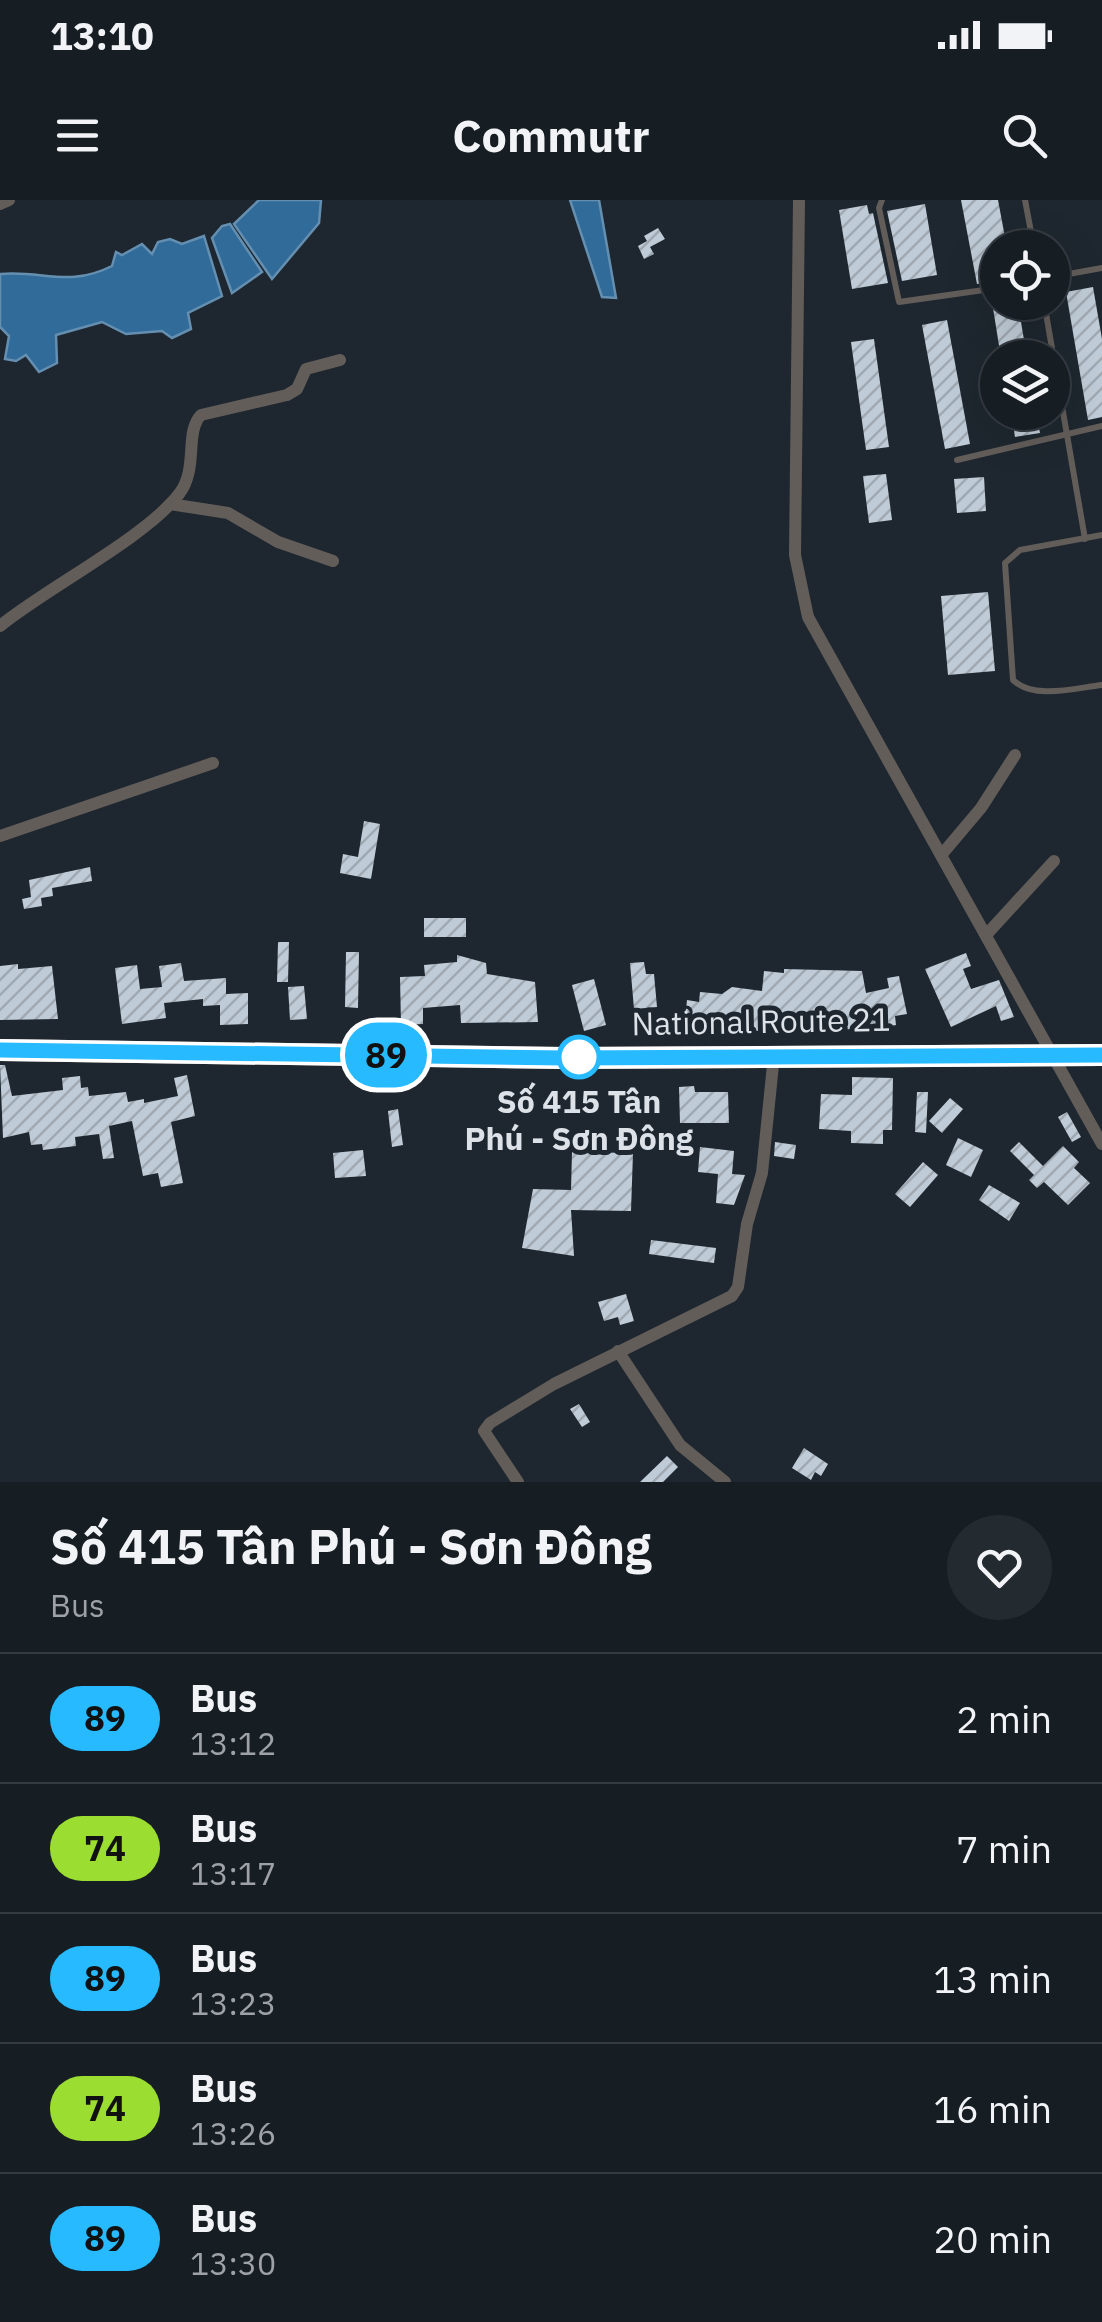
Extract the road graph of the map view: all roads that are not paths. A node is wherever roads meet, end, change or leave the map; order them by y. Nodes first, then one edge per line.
1 (9, 200) edge
2 (799, 200) edge
3 (882, 200) edge
4 (1025, 200) edge
5 (0, 204) edge
6 (1031, 230) edge
7 (1102, 268) edge
8 (1070, 274) edge
9 (980, 291) edge
10 (1047, 320) edge
11 (340, 360) dead end
12 (1102, 426) edge
13 (1066, 434) junction
14 (956, 460) dead end
15 (170, 504) junction
16 (1102, 535) edge
17 (1085, 538) junction
18 (333, 560) dead end
19 (0, 626) edge
20 (1102, 685) edge
21 (1015, 755) dead end
22 (214, 763) dead end
23 (0, 836) edge
24 (943, 853) junction
25 (1054, 861) dead end
26 (987, 934) junction
27 (0, 1050) edge
28 (774, 1054) junction
29 (1051, 1054) junction
30 (1102, 1055) edge
31 (1102, 1144) edge
32 (618, 1351) junction
33 (518, 1482) edge
34 (725, 1482) edge

1 - 5 street
2 - 24 street
3 - 9 lane
4 - 6 lane
7 - 8 lane
10 - 13 lane
11 - 15 street
12 - 13 lane
13 - 14 lane
13 - 17 lane
15 - 18 street
15 - 19 street
16 - 17 lane
17 - 20 lane
21 - 24 street
22 - 23 street
24 - 26 street
25 - 26 street
26 - 29 street
27 - 28 highway, National Route 21
28 - 29 highway, National Route 21
28 - 32 street
29 - 30 highway, National Route 21
29 - 31 street
32 - 33 street
32 - 34 street

